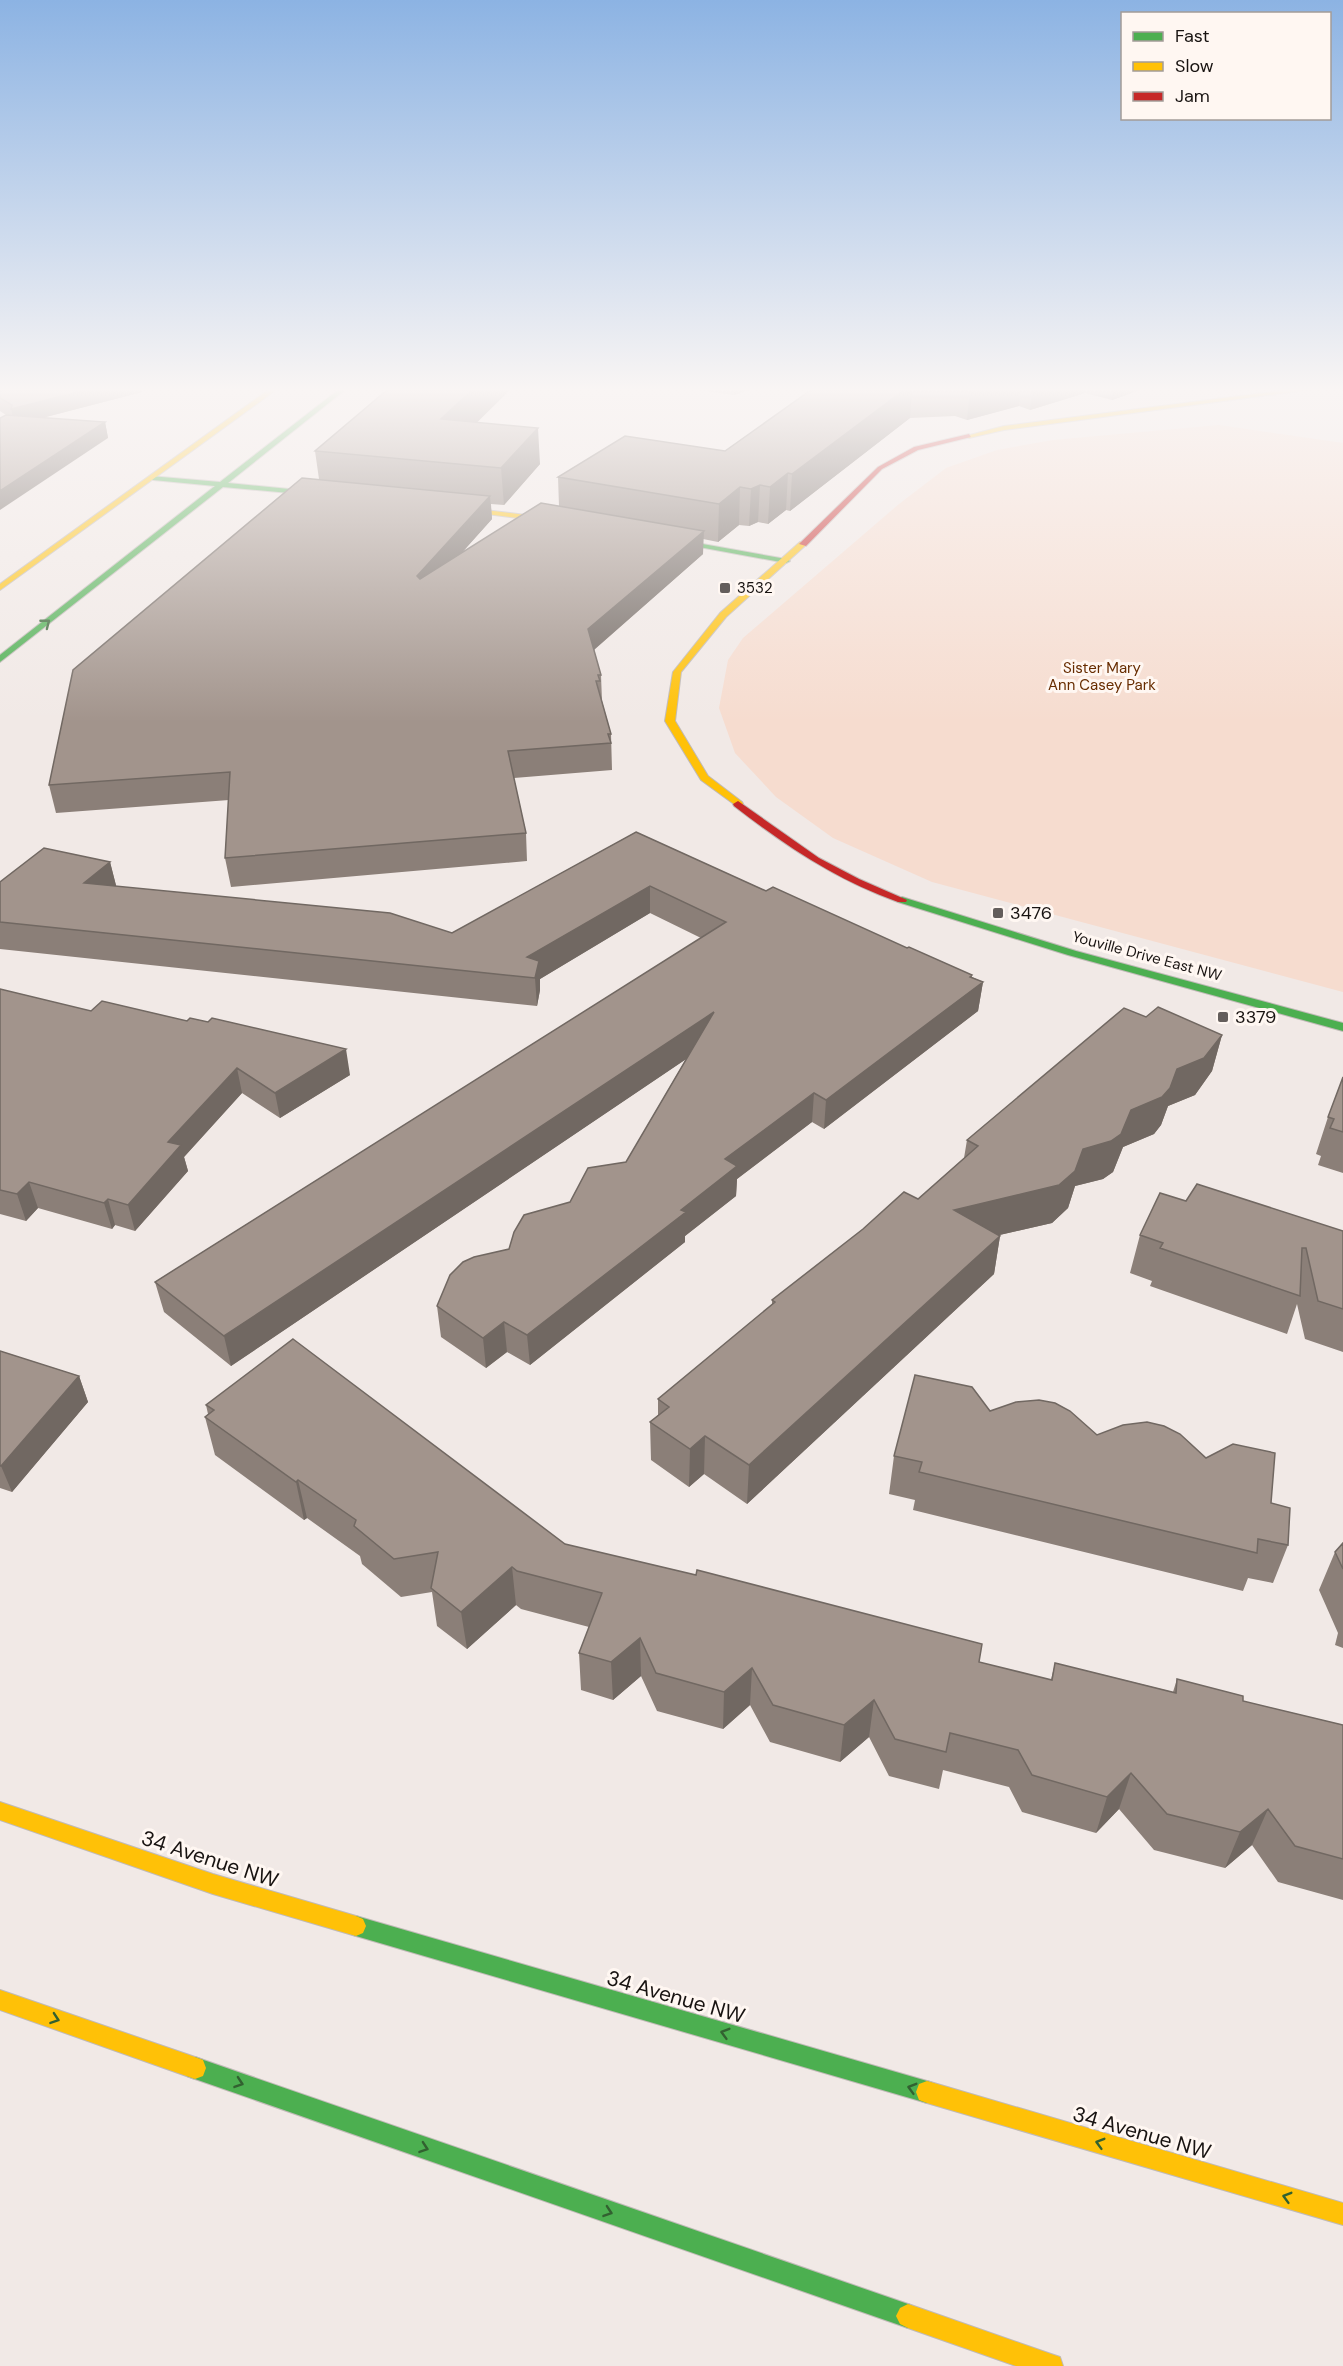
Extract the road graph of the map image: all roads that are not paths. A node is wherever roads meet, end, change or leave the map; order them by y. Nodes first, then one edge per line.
1 (122, 500) edge
2 (203, 500) edge
3 (847, 500) edge
4 (430, 505) edge
5 (579, 524) edge
6 (647, 536) edge
7 (786, 561) junction
8 (0, 588) edge
9 (0, 659) edge
10 (1343, 1027) edge
11 (0, 1811) edge
12 (0, 2000) edge
13 (1343, 2214) edge
14 (1051, 2366) edge

1 - 8 street
9 -> 2 street
3 - 7 street, Youville Drive East NW
4 - 5 street
6 - 7 street
7 - 10 street, Youville Drive East NW
13 -> 11 street, 34 Avenue NW
12 -> 14 street

